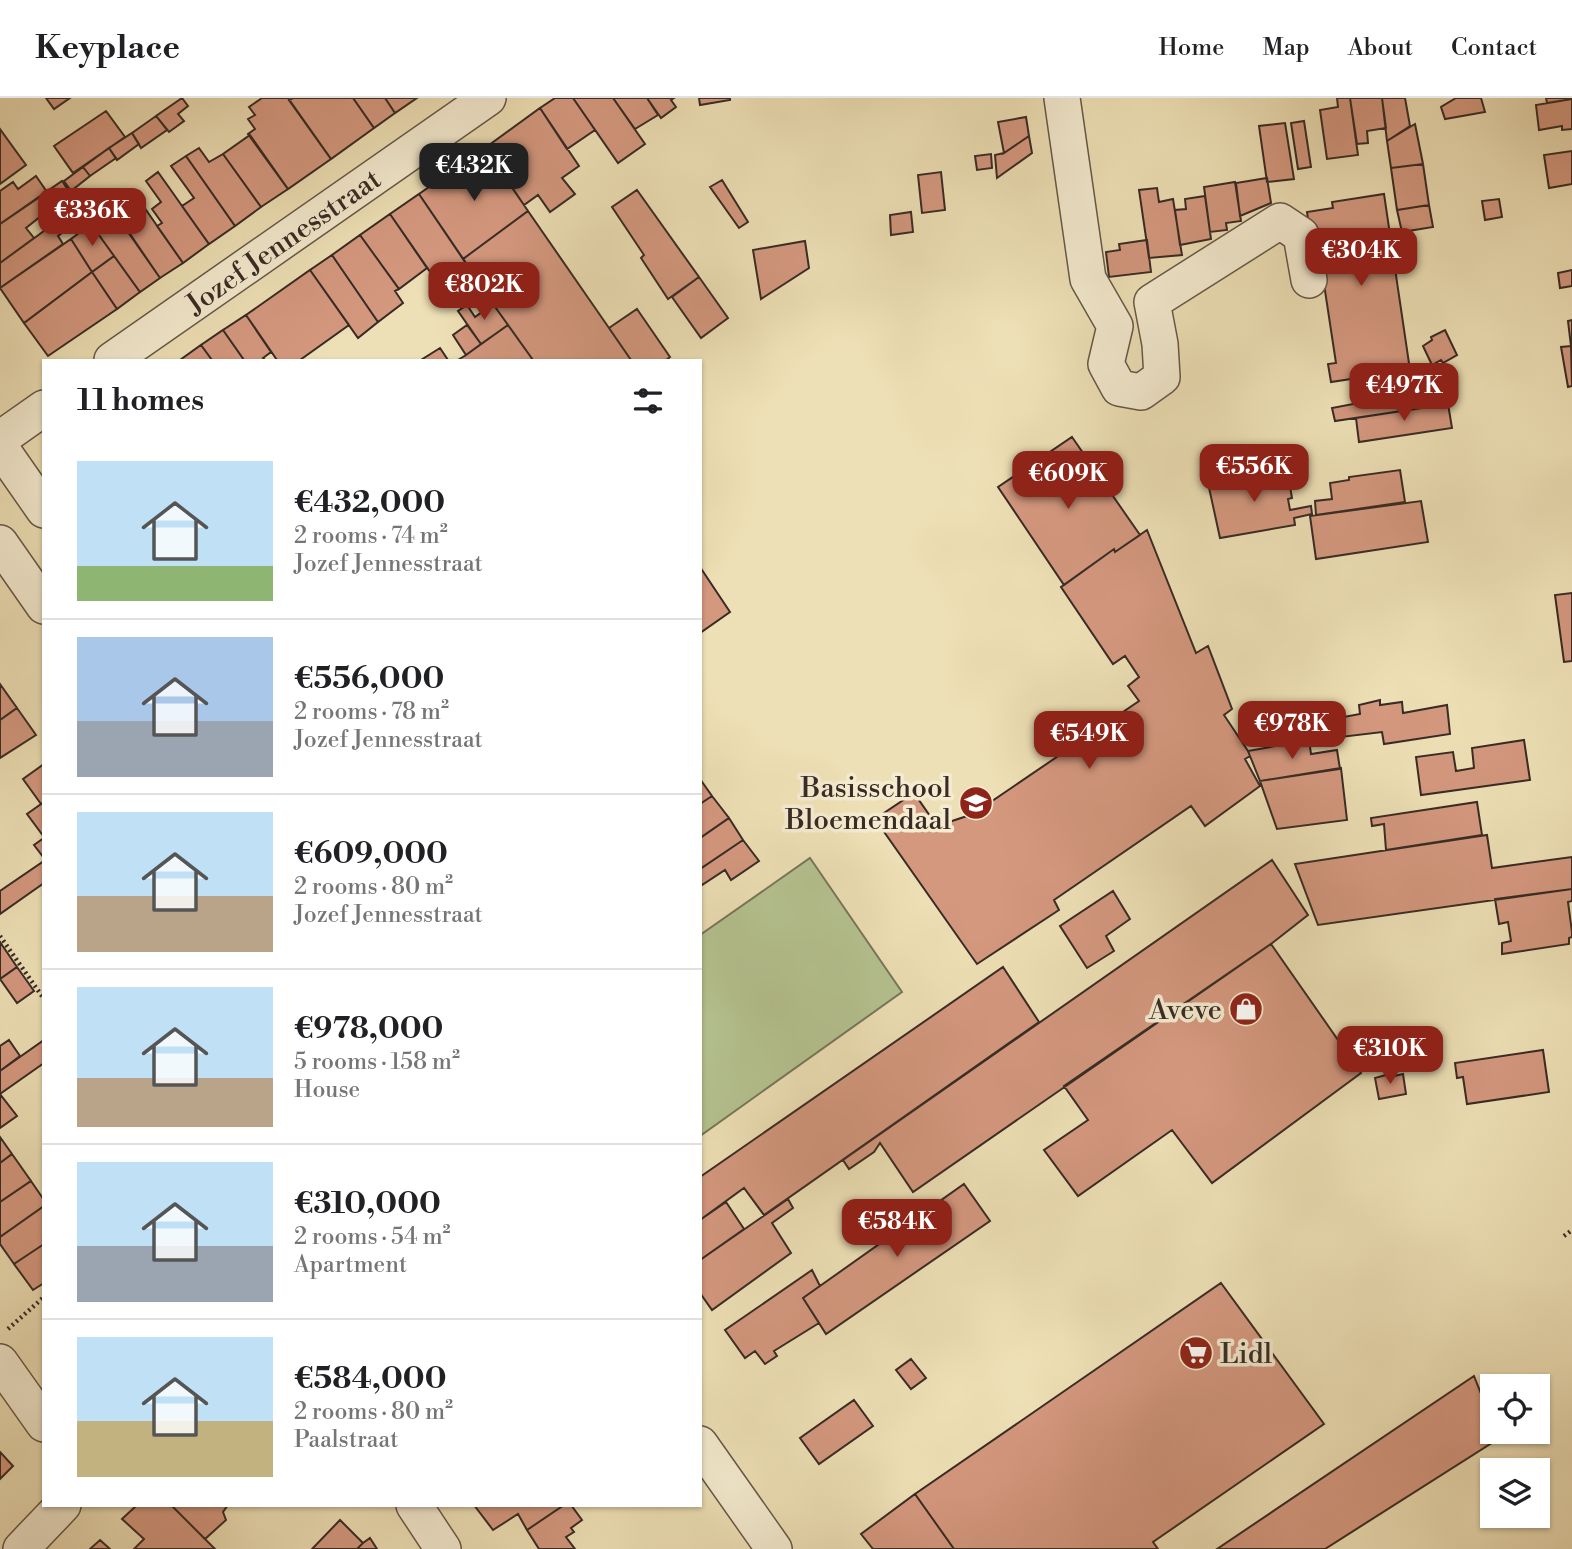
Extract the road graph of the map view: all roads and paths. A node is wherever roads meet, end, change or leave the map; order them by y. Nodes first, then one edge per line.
1 (488, 98) edge
2 (1062, 98) edge
3 (1309, 280) dead end
4 (1152, 302) junction
5 (1115, 326) junction
6 (113, 359) edge
7 (42, 409) edge
8 (0, 439) edge
9 (0, 447) edge
10 (42, 507) edge
11 (0, 543) edge
12 (42, 603) edge
13 (0, 936) edge
14 (42, 996) edge
15 (1572, 1230) edge
16 (1564, 1236) dead end
17 (42, 1299) edge
18 (0, 1335) edge
19 (0, 1362) edge
20 (42, 1421) edge
21 (702, 1447) edge
22 (61, 1507) edge
23 (415, 1507) edge
24 (20, 1549) edge
25 (443, 1549) edge
26 (774, 1549) edge

1 - 6 street, Jozef Jennesstraat
2 - 5 street
3 - 4 street
4 - 5 street
4 - 5 street
7 - 8 street
9 - 10 street
11 - 12 street
13 - 14 path
15 - 16 path
17 - 18 path
19 - 20 street
21 - 26 street
22 - 24 street
23 - 25 street

